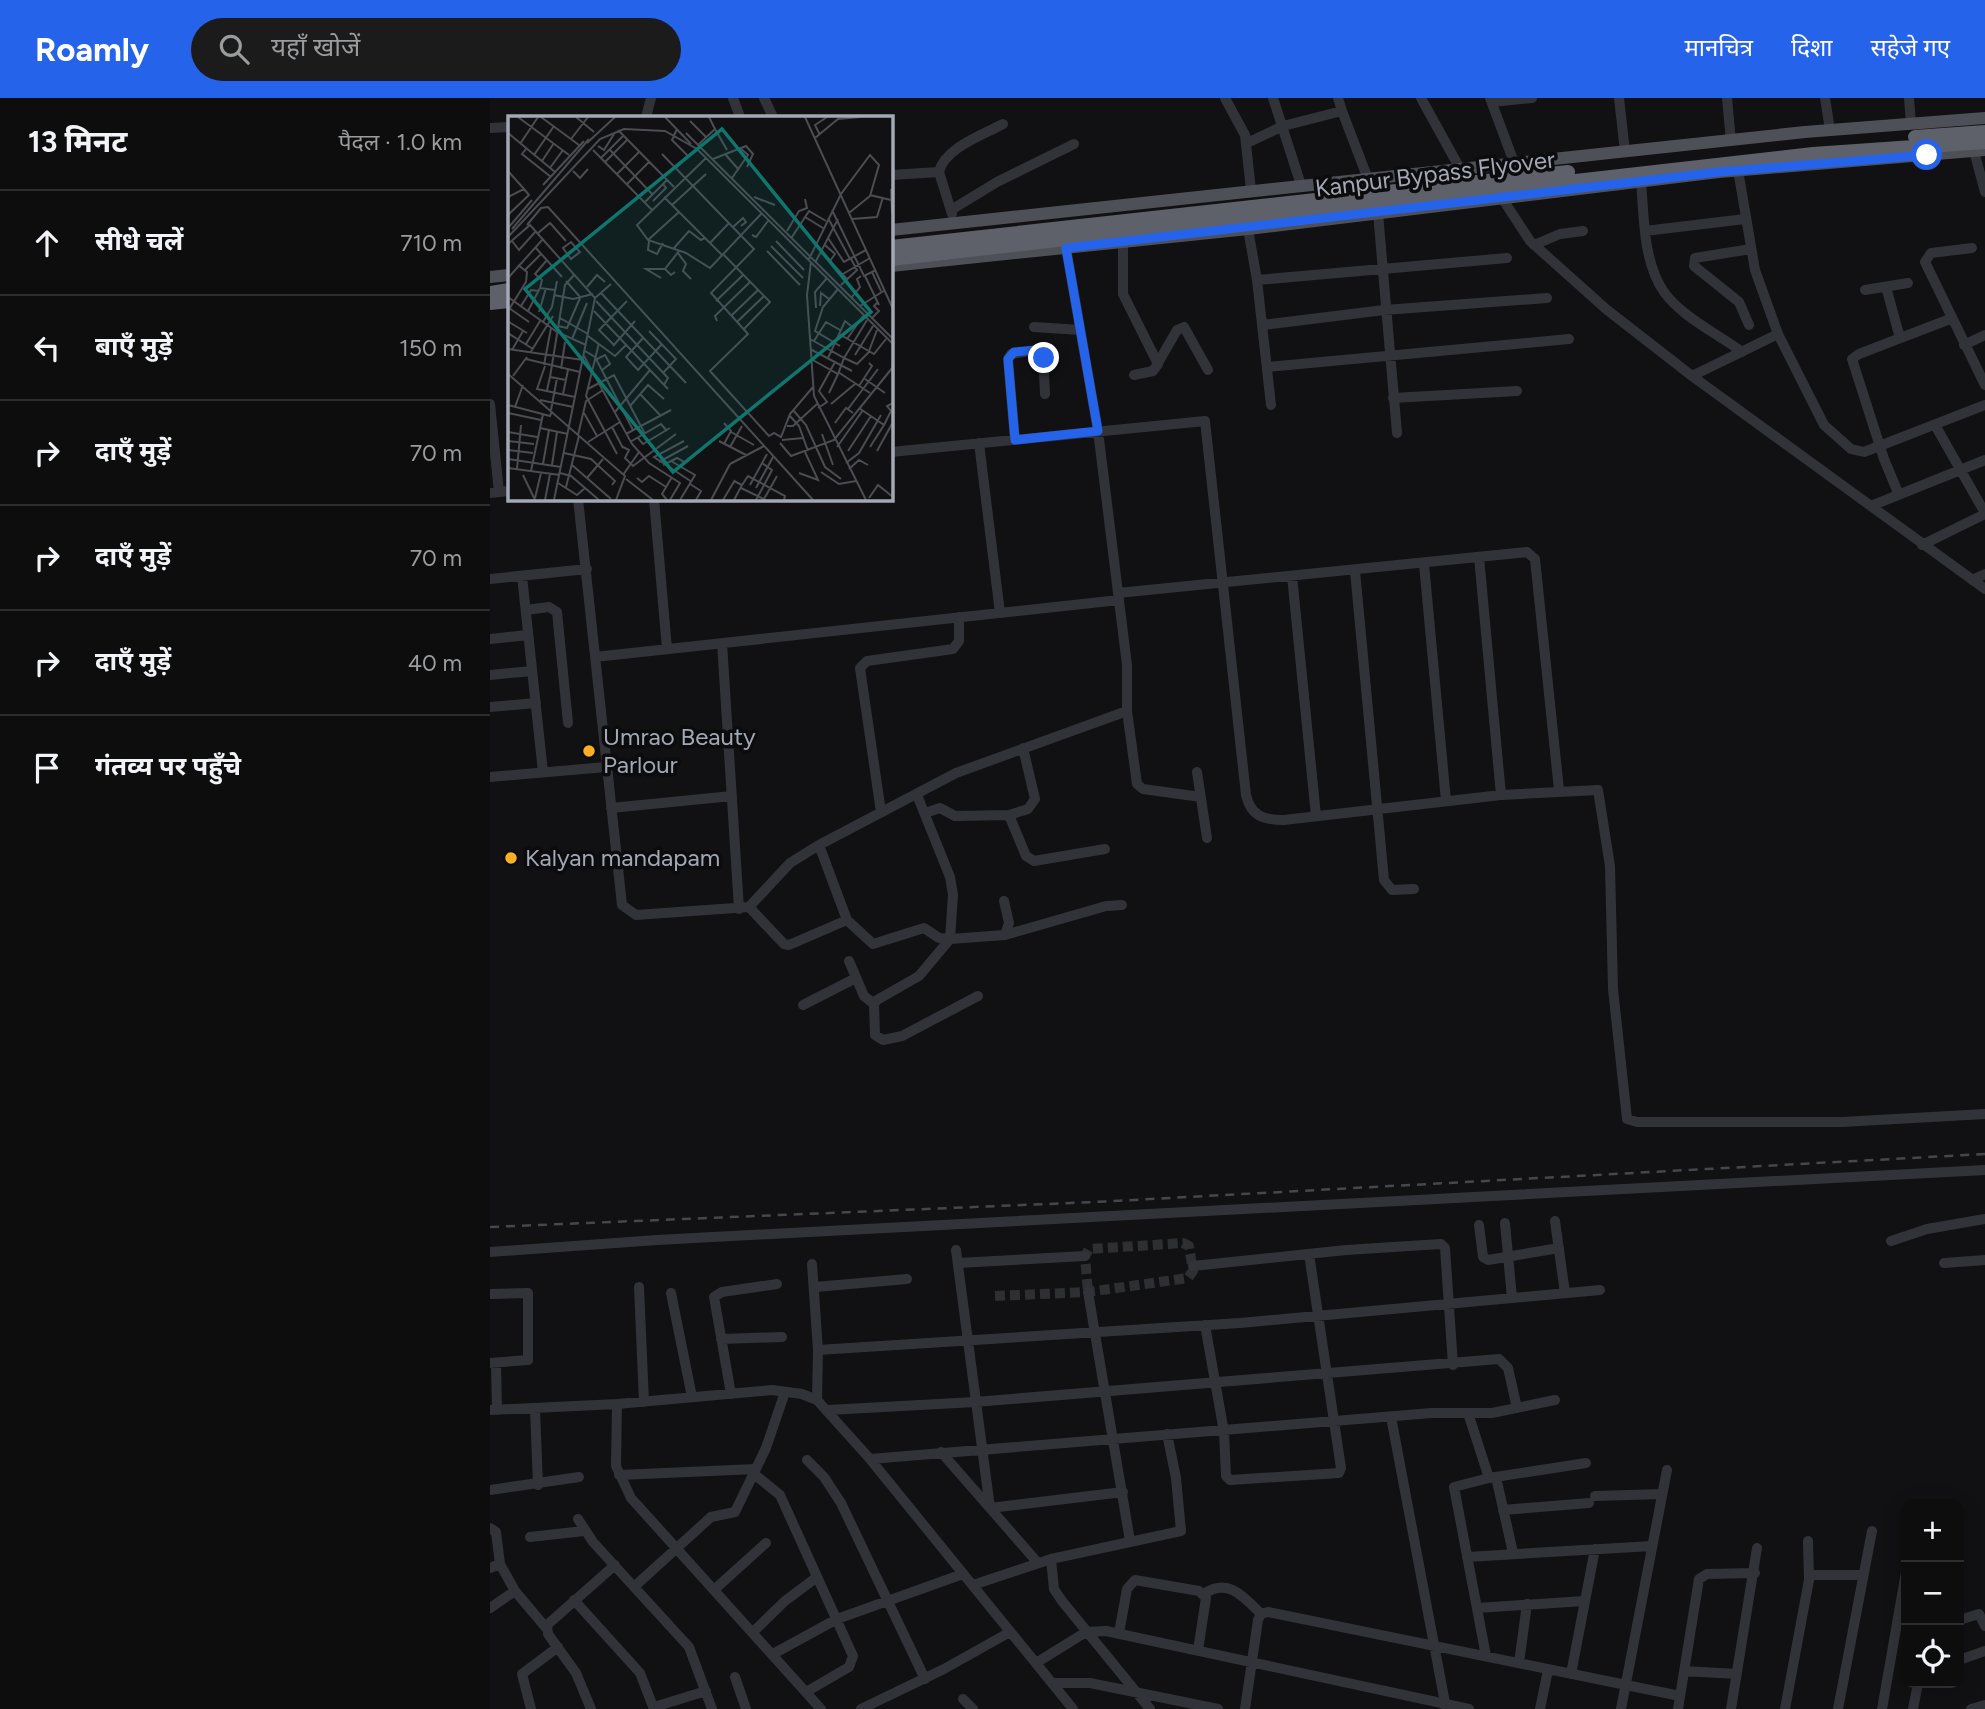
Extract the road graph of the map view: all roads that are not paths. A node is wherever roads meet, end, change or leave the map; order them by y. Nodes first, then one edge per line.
1 (651, 98) edge
2 (733, 98) edge
3 (764, 98) edge
4 (1225, 98) edge
5 (1273, 98) edge
6 (1338, 98) edge
7 (1421, 98) edge
8 (1532, 98) edge
9 (1619, 98) edge
10 (1727, 98) edge
11 (1825, 98) edge
12 (1909, 98) edge
13 (1491, 100) edge
14 (1342, 111) junction
15 (646, 116) edge
16 (740, 116) edge
17 (773, 116) edge
18 (1985, 118) edge
19 (1003, 124) dead end
20 (1911, 124) junction
21 (1283, 126) junction
22 (508, 127) edge
23 (490, 128) edge
24 (1830, 130) junction
25 (1985, 132) edge
26 (1731, 141) junction
27 (1247, 143) junction
28 (1074, 145) dead end
29 (1981, 147) edge
30 (1625, 152) junction
31 (1515, 164) junction
32 (1494, 167) junction
33 (1738, 170) junction
34 (1461, 171) junction
35 (939, 172) junction
36 (892, 175) edge
37 (1368, 179) junction
38 (1641, 181) junction
39 (1301, 185) junction
40 (1251, 190) junction
41 (1985, 191) edge
42 (1502, 198) junction
43 (1477, 201) junction
44 (951, 211) junction
45 (1378, 213) junction
46 (1745, 219) junction
47 (956, 224) junction
48 (1248, 229) junction
49 (892, 230) edge
50 (1583, 231) dead end
51 (1645, 231) junction
52 (1123, 241) junction
53 (1534, 245) junction
54 (892, 247) edge
55 (1066, 248) junction
56 (1972, 248) dead end
57 (1751, 249) junction
58 (1507, 258) dead end
59 (892, 259) edge
60 (892, 266) edge
61 (1382, 270) junction
62 (508, 275) edge
63 (490, 277) edge
64 (1257, 281) junction
65 (1908, 283) dead end
66 (1886, 287) junction
67 (508, 290) edge
68 (1865, 290) dead end
69 (490, 293) edge
70 (1547, 298) dead end
71 (490, 303) edge
72 (508, 304) edge
73 (508, 304) edge
74 (490, 308) edge
75 (1384, 310) junction
76 (1950, 319) junction
77 (1263, 325) junction
78 (1749, 325) dead end
79 (1034, 327) dead end
80 (1080, 330) junction
81 (1778, 334) junction
82 (1985, 335) edge
83 (1900, 338) junction
84 (1569, 339) dead end
85 (1964, 345) junction
86 (1742, 352) junction
87 (1389, 355) junction
88 (1158, 363) junction
89 (1267, 367) junction
90 (1208, 370) dead end
91 (1135, 375) dead end
92 (1692, 376) junction
93 (1985, 385) edge
94 (1517, 391) dead end
95 (1045, 394) dead end
96 (1393, 398) junction
97 (490, 404) edge
98 (1271, 405) dead end
99 (1985, 405) edge
100 (1935, 425) junction
101 (1098, 431) junction
102 (1397, 433) dead end
103 (1015, 440) junction
104 (979, 443) junction
105 (1879, 446) junction
106 (892, 452) edge
107 (1985, 460) edge
108 (1959, 470) junction
109 (499, 492) edge
110 (1899, 495) junction
111 (578, 500) edge
112 (654, 500) edge
113 (1871, 506) junction
114 (1985, 514) edge
115 (1922, 545) junction
116 (1479, 557) junction
117 (1424, 564) junction
118 (587, 569) junction
119 (1354, 571) junction
120 (1985, 574) edge
121 (522, 576) junction
122 (1292, 576) junction
123 (490, 579) edge
124 (1972, 580) junction
125 (1222, 582) junction
126 (1985, 589) edge
127 (1118, 596) junction
128 (526, 610) junction
129 (1000, 613) junction
130 (959, 617) junction
131 (528, 635) junction
132 (490, 639) edge
133 (722, 643) junction
134 (667, 649) junction
135 (595, 657) junction
136 (532, 671) junction
137 (490, 675) edge
138 (536, 703) junction
139 (490, 707) edge
140 (1127, 711) junction
141 (568, 723) dead end
142 (1023, 748) junction
143 (606, 767) junction
144 (543, 772) junction
145 (1197, 772) dead end
146 (490, 777) edge
147 (1559, 790) junction
148 (916, 794) junction
149 (1501, 795) junction
150 (732, 796) junction
151 (1201, 797) junction
152 (1446, 801) junction
153 (611, 808) junction
154 (1379, 808) junction
155 (881, 812) junction
156 (925, 813) junction
157 (1009, 815) junction
158 (1316, 816) junction
159 (1207, 838) dead end
160 (819, 845) junction
161 (1105, 849) dead end
162 (1414, 889) dead end
163 (1004, 901) dead end
164 (1122, 905) dead end
165 (744, 908) junction
166 (847, 920) junction
167 (1005, 935) junction
168 (950, 939) junction
169 (849, 961) dead end
170 (856, 978) junction
171 (978, 996) dead end
172 (874, 1004) junction
173 (803, 1005) dead end
174 (1985, 1114) edge
175 (1985, 1170) edge
176 (1985, 1219) edge
177 (1555, 1221) dead end
178 (1505, 1223) dead end
179 (1479, 1225) dead end
180 (1891, 1241) dead end
181 (1559, 1248) junction
182 (956, 1250) dead end
183 (490, 1252) edge
184 (1309, 1254) junction
185 (1085, 1256) dead end
186 (1508, 1256) junction
187 (1985, 1260) edge
188 (958, 1263) junction
189 (1944, 1263) dead end
190 (812, 1264) dead end
191 (1193, 1266) dead end
192 (906, 1279) dead end
193 (777, 1283) dead end
194 (639, 1287) dead end
195 (815, 1287) junction
196 (1600, 1290) dead end
197 (1088, 1292) tunnel mouth
198 (671, 1293) dead end
199 (1565, 1293) junction
200 (490, 1294) edge
201 (1512, 1298) junction
202 (1449, 1304) junction
203 (1318, 1317) junction
204 (1205, 1325) junction
205 (1095, 1332) junction
206 (782, 1337) dead end
207 (721, 1339) junction
208 (966, 1340) junction
209 (818, 1350) junction
210 (493, 1363) edge
211 (1453, 1365) junction
212 (1325, 1373) junction
213 (1215, 1384) junction
214 (1104, 1391) junction
215 (785, 1392) junction
216 (731, 1394) junction
217 (692, 1398) junction
218 (1555, 1400) dead end
219 (817, 1401) junction
220 (644, 1402) junction
221 (975, 1402) junction
222 (617, 1405) junction
223 (1517, 1408) junction
224 (535, 1409) junction
225 (828, 1409) junction
226 (494, 1410) edge
227 (1468, 1413) junction
228 (1391, 1417) junction
229 (1334, 1423) junction
230 (1224, 1432) junction
231 (1167, 1434) junction
232 (1112, 1439) junction
233 (981, 1451) junction
234 (942, 1452) junction
235 (870, 1459) junction
236 (807, 1460) dead end
237 (1586, 1463) dead end
238 (1667, 1470) dead end
239 (755, 1471) junction
240 (619, 1475) junction
241 (579, 1477) dead end
242 (1493, 1477) junction
243 (538, 1485) junction
244 (490, 1490) edge
245 (1122, 1492) junction
246 (1662, 1494) junction
247 (990, 1508) junction
248 (1503, 1510) junction
249 (578, 1519) dead end
250 (490, 1528) edge
251 (584, 1531) junction
252 (1871, 1531) dead end
253 (530, 1536) dead end
254 (1129, 1541) junction
255 (1808, 1541) dead end
256 (766, 1543) dead end
257 (676, 1546) junction
258 (1652, 1546) junction
259 (1757, 1548) dead end
260 (1595, 1549) junction
261 (1513, 1553) junction
262 (1467, 1557) junction
263 (1051, 1559) junction
264 (1038, 1563) junction
265 (615, 1565) junction
266 (495, 1566) edge
267 (1755, 1573) junction
268 (963, 1574) junction
269 (1809, 1575) junction
270 (1863, 1575) junction
271 (817, 1577) junction
272 (973, 1585) junction
273 (635, 1586) junction
274 (715, 1589) junction
275 (515, 1591) junction
276 (1204, 1594) junction
277 (886, 1599) junction
278 (575, 1600) junction
279 (1584, 1601) junction
280 (1901, 1601) edge
281 (1527, 1604) junction
282 (490, 1608) edge
283 (1477, 1608) junction
284 (1982, 1612) edge
285 (1261, 1614) junction
286 (1964, 1618) edge
287 (837, 1619) junction
288 (1985, 1626) edge
289 (547, 1629) junction
290 (753, 1632) junction
291 (1010, 1632) junction
292 (1086, 1632) junction
293 (1119, 1633) junction
294 (1434, 1645) junction
295 (558, 1647) junction
296 (1198, 1650) junction
297 (1985, 1651) edge
298 (773, 1654) junction
299 (1486, 1656) junction
300 (1964, 1658) edge
301 (1251, 1662) junction
302 (1036, 1663) junction
303 (1519, 1663) junction
304 (1548, 1670) junction
305 (1684, 1671) junction
306 (1571, 1674) junction
307 (1737, 1674) junction
308 (735, 1677) dead end
309 (925, 1679) junction
310 (1052, 1683) junction
311 (1626, 1684) junction
312 (1917, 1688) edge
313 (706, 1691) junction
314 (806, 1692) junction
315 (1135, 1692) junction
316 (1680, 1696) junction
317 (963, 1699) dead end
318 (1985, 1705) edge
319 (1446, 1707) edge
320 (654, 1708) edge
321 (531, 1709) edge
322 (591, 1709) edge
323 (712, 1709) edge
324 (747, 1709) edge
325 (821, 1709) edge
326 (860, 1709) edge
327 (973, 1709) edge
328 (1072, 1709) edge
329 (1150, 1709) edge
330 (1218, 1709) edge
331 (1245, 1709) edge
332 (1469, 1709) edge
333 (1540, 1709) edge
334 (1621, 1709) edge
335 (1678, 1709) edge
336 (1731, 1709) edge
337 (1785, 1709) edge
338 (1838, 1709) edge
339 (1882, 1709) edge
340 (1913, 1709) edge
341 (1971, 1709) edge

1 - 15 street
2 - 16 street
3 - 17 street
4 - 27 street
5 - 21 street
6 - 14 street
7 - 34 street
8 - 13 street
9 - 30 street
10 - 26 street
11 - 24 street
12 - 20 street
13 - 31 street
14 - 21 street
14 - 37 street
18 - 20 main road
19 - 35 street
20 - 24 main road
21 - 27 street
21 - 39 street
22 - 23 street
24 - 26 main road
25 - 54 highway, Kanpur Bypass Flyover, bridge
26 - 30 main road
27 - 40 street
28 - 44 street
29 - 33 main road
29 - 41 street
29 - 59 highway, Kanpur Bypass Flyover, bridge
30 - 31 main road
31 - 32 main road
32 - 34 main road
32 - 42 street
33 - 38 main road
33 - 46 street
34 - 37 main road
34 - 43 street
35 - 36 street
35 - 44 street
37 - 39 main road
38 - 42 main road
38 - 51 street
39 - 40 main road
40 - 47 main road
42 - 43 main road
42 - 53 street
43 - 45 main road
44 - 47 street
45 - 48 main road
45 - 61 street
46 - 51 street
46 - 57 street
47 - 49 main road
48 - 52 main road
48 - 64 street
50 - 53 street
51 - 86 street
52 - 55 main road
52 - 88 street
53 - 92 street
55 - 60 main road
55 - 80 street
56 - 76 street
57 - 78 street
57 - 81 street
58 - 61 street
61 - 64 street
61 - 75 street
62 - 63 main road
64 - 77 street
65 - 66 street
66 - 68 street
66 - 83 street
67 - 69 highway
70 - 75 street
71 - 72 highway
73 - 74 main road
75 - 77 street
75 - 87 street
76 - 83 street
76 - 85 street
77 - 89 street
79 - 80 street
80 - 101 street
81 - 86 street
81 - 105 street
82 - 85 street
83 - 105 street
84 - 87 street
85 - 93 street
86 - 92 street
87 - 89 street
87 - 96 street
88 - 90 street
88 - 91 street
89 - 98 street
92 - 113 street
94 - 96 street
95 - 103 street
96 - 102 street
97 - 109 street
99 - 100 street
100 - 105 street
100 - 108 street
101 - 103 street
101 - 125 street
101 - 127 street
103 - 104 street
104 - 106 street
104 - 129 street
105 - 110 street
107 - 108 street
108 - 110 street
108 - 114 street
110 - 113 street
111 - 118 street
112 - 134 street
113 - 115 street
114 - 115 street
115 - 124 street
116 - 117 street
116 - 147 street
116 - 149 street
117 - 119 street
117 - 152 street
118 - 121 street
118 - 135 street
119 - 122 street
119 - 154 street
120 - 124 street
121 - 123 street
121 - 128 street
122 - 125 street
122 - 158 street
124 - 126 street
125 - 127 street
125 - 158 street
127 - 129 street
127 - 140 street
128 - 131 street
128 - 141 street
129 - 130 street
130 - 133 street
130 - 155 street
131 - 132 street
131 - 136 street
133 - 134 street
133 - 150 street
134 - 135 street
135 - 143 street
136 - 137 street
136 - 138 street
138 - 139 street
138 - 144 street
140 - 142 street
140 - 151 street
142 - 148 street
142 - 157 street
143 - 144 street
143 - 153 street
144 - 146 street
145 - 151 street
147 - 149 street
147 - 174 street
148 - 155 street
148 - 156 street
149 - 152 street
150 - 153 street
150 - 165 street
151 - 159 street
152 - 154 street
153 - 165 street
154 - 158 street
154 - 162 street
155 - 160 street
156 - 157 street
156 - 168 street
157 - 161 street
160 - 165 street
160 - 166 street
163 - 167 street
164 - 167 street
165 - 166 street
166 - 168 street
167 - 168 street
168 - 172 street
169 - 170 street
170 - 172 street
170 - 173 street
171 - 172 street
175 - 183 street
176 - 180 street
177 - 181 street
178 - 186 street
179 - 186 street
181 - 186 street
181 - 199 street
182 - 188 street
184 - 191 street
184 - 202 street
184 - 203 street
185 - 188 street
186 - 201 street
187 - 189 street
188 - 208 street
190 - 195 street
192 - 195 street
193 - 207 street
194 - 220 street
195 - 209 street
196 - 199 street
197 - 205 street
198 - 217 street
199 - 201 street
200 - 210 street
201 - 202 street
202 - 203 street
202 - 211 street
203 - 204 street
203 - 212 street
204 - 205 street
204 - 213 street
205 - 208 street
205 - 214 street
206 - 207 street
207 - 216 street
208 - 209 street
208 - 221 street
209 - 219 street
210 - 226 street
211 - 212 street
211 - 223 street
212 - 213 street
212 - 229 street
213 - 214 street
213 - 230 street
214 - 221 street
214 - 232 street
215 - 216 street
215 - 219 street
215 - 239 street
216 - 217 street
217 - 220 street
218 - 223 street
219 - 225 street
220 - 222 street
221 - 225 street
221 - 233 street
222 - 224 street
222 - 240 street
223 - 227 street
224 - 226 street
224 - 243 street
225 - 235 street
227 - 228 street
227 - 242 street
228 - 229 street
228 - 294 street
229 - 230 street
229 - 230 street
230 - 231 street
231 - 232 street
231 - 254 street
232 - 233 street
232 - 245 street
233 - 234 street
233 - 247 street
234 - 235 street
234 - 247 street
235 - 268 street
236 - 277 street
237 - 242 street
238 - 246 street
239 - 240 street
239 - 257 street
239 - 271 street
240 - 257 street
241 - 243 street
242 - 248 street
242 - 262 street
243 - 244 street
245 - 247 street
245 - 254 street
246 - 248 street
246 - 258 street
247 - 264 street
248 - 261 street
249 - 251 street
250 - 266 street
251 - 253 street
251 - 265 street
252 - 270 street
254 - 263 street
255 - 269 street
256 - 274 street
257 - 273 street
257 - 274 street
258 - 260 street
258 - 311 street
259 - 267 street
260 - 261 street
260 - 279 street
261 - 262 street
262 - 283 street
263 - 264 street
263 - 292 street
264 - 272 street
265 - 273 street
265 - 278 street
266 - 275 street
267 - 305 street
267 - 307 street
268 - 272 street
268 - 277 street
269 - 270 street
269 - 337 street
270 - 338 street
271 - 287 street
271 - 290 street
272 - 291 street
273 - 313 street
274 - 290 street
275 - 282 street
275 - 289 street
276 - 285 street
276 - 293 street
276 - 296 street
277 - 287 street
277 - 309 street
278 - 289 street
278 - 320 street
279 - 281 street
279 - 306 street
280 - 339 street
281 - 283 street
281 - 303 street
283 - 299 street
284 - 286 street
284 - 288 street
285 - 294 street
285 - 301 street
287 - 298 street
287 - 314 street
289 - 295 street
290 - 298 street
291 - 302 street
291 - 309 street
292 - 293 street
292 - 302 street
292 - 315 street
293 - 296 street
294 - 299 street
294 - 319 street
295 - 321 street
295 - 322 street
296 - 301 street
297 - 300 street
298 - 314 street
299 - 303 street
301 - 319 street
301 - 331 street
302 - 310 street
303 - 304 street
304 - 306 street
304 - 333 street
305 - 307 street
305 - 316 street
306 - 311 street
307 - 336 street
308 - 324 street
309 - 326 street
310 - 315 street
310 - 328 street
311 - 316 street
311 - 334 street
312 - 340 street
313 - 320 street
313 - 323 street
314 - 325 street
315 - 329 street
315 - 330 street
316 - 335 street
317 - 327 street
318 - 341 street
319 - 332 street

